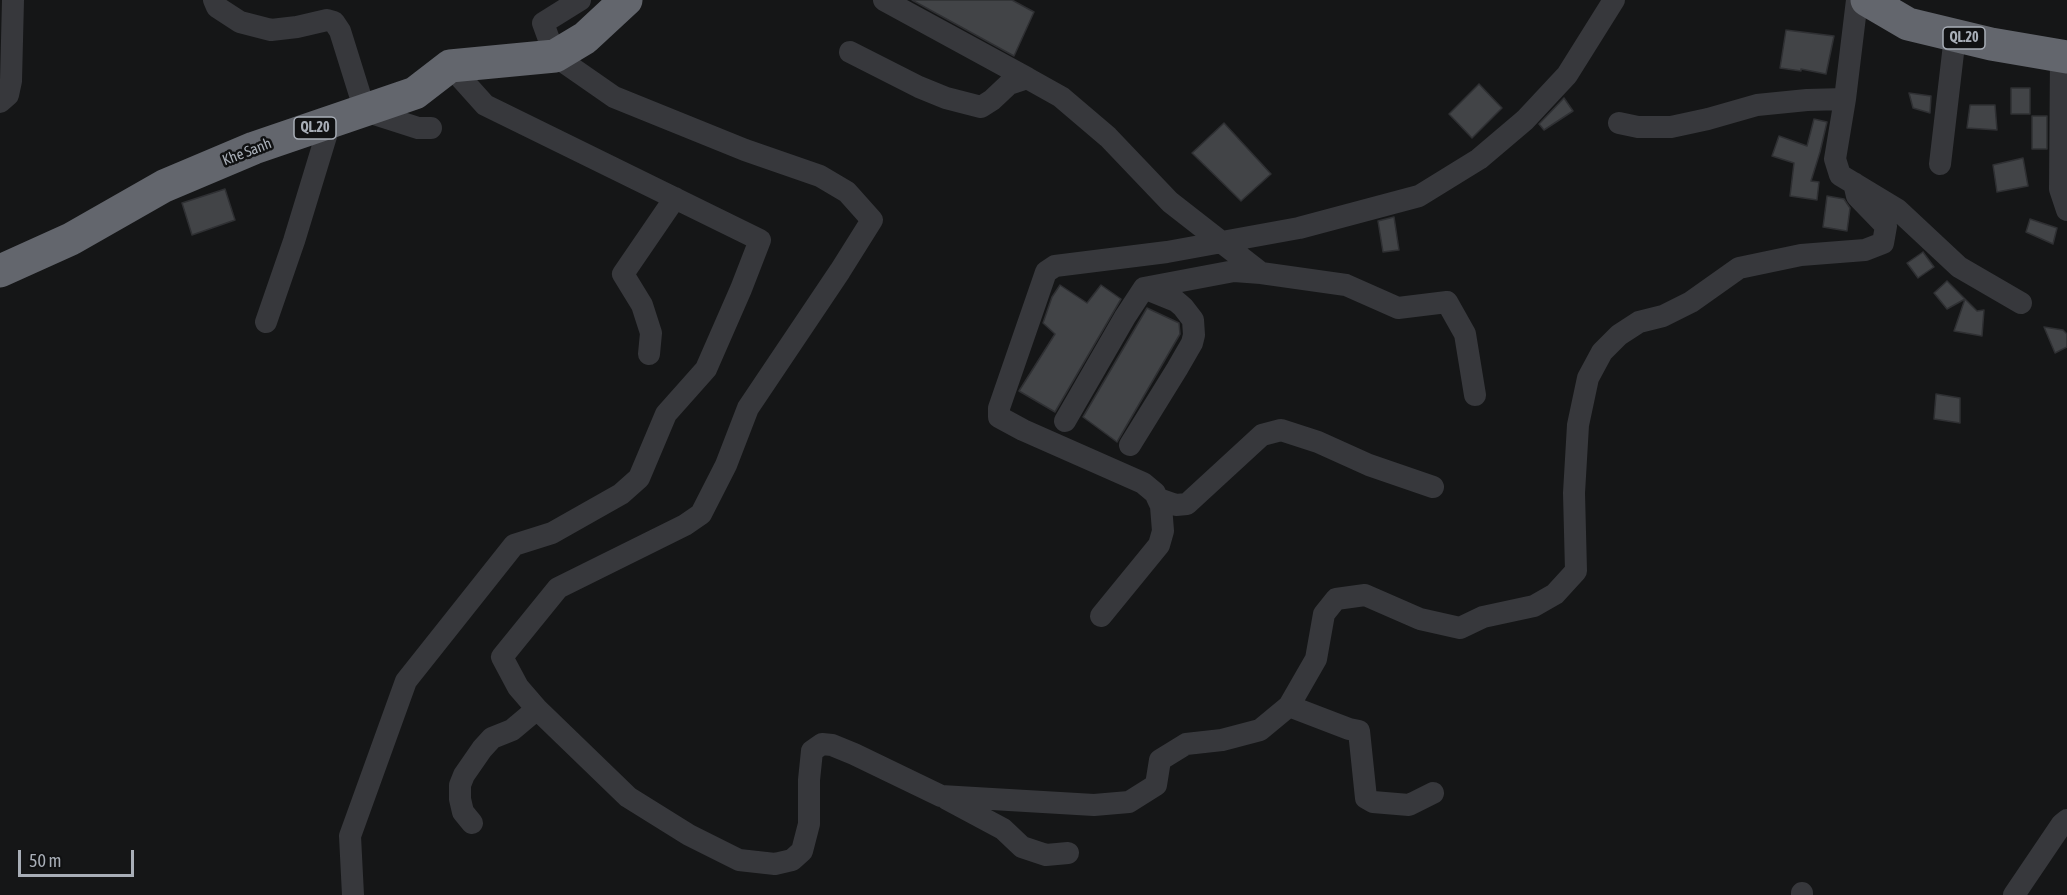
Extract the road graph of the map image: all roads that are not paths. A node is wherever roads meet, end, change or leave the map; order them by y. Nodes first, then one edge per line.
1 (13, 0) edge
2 (214, 0) edge
3 (580, 0) edge
4 (626, 0) edge
5 (884, 0) edge
6 (1614, 0) edge
7 (1857, 0) edge
8 (1867, 0) edge
9 (1955, 36) junction
10 (850, 52) dead end
11 (555, 56) junction
12 (2064, 56) edge
13 (450, 66) junction
14 (1027, 78) junction
15 (1845, 99) junction
16 (0, 102) edge
17 (365, 111) junction
18 (330, 123) junction
19 (1618, 123) dead end
20 (431, 128) dead end
21 (1940, 165) dead end
22 (1854, 183) junction
23 (675, 198) junction
24 (2067, 210) edge
25 (1223, 242) junction
26 (0, 271) edge
27 (1261, 273) junction
28 (1144, 288) junction
29 (2021, 303) dead end
30 (266, 322) dead end
31 (649, 354) dead end
32 (1475, 395) dead end
33 (1065, 421) dead end
34 (1130, 445) dead end
35 (1433, 487) dead end
36 (1159, 500) junction
37 (1101, 616) dead end
38 (1289, 706) junction
39 (537, 709) junction
40 (1433, 793) dead end
41 (941, 796) junction
42 (2067, 820) edge
43 (472, 823) dead end
44 (1068, 853) dead end
45 (353, 895) edge
46 (2014, 895) edge

1 - 16 street
2 - 17 street
3 - 11 street
4 - 11 highway
5 - 14 street
6 - 25 street
7 - 15 street
8 - 9 highway, QL.20
9 - 12 highway, QL.20
9 - 21 street
10 - 14 street
11 - 13 highway
11 - 39 street
12 - 24 street
13 - 17 highway, Khe Sanh / QL.20
13 - 23 street
14 - 25 street
15 - 19 street
15 - 22 street
17 - 18 highway, Khe Sanh / QL.20
17 - 20 street
18 - 26 highway, Khe Sanh / QL.20
18 - 30 street
22 - 29 street
22 - 38 street
23 - 31 street
23 - 45 street
25 - 27 street
25 - 36 street
27 - 28 street
27 - 32 street
28 - 33 street
28 - 34 street
35 - 36 street
36 - 37 street
38 - 40 street
38 - 41 street
39 - 41 street
39 - 43 street
41 - 44 street
42 - 46 street

